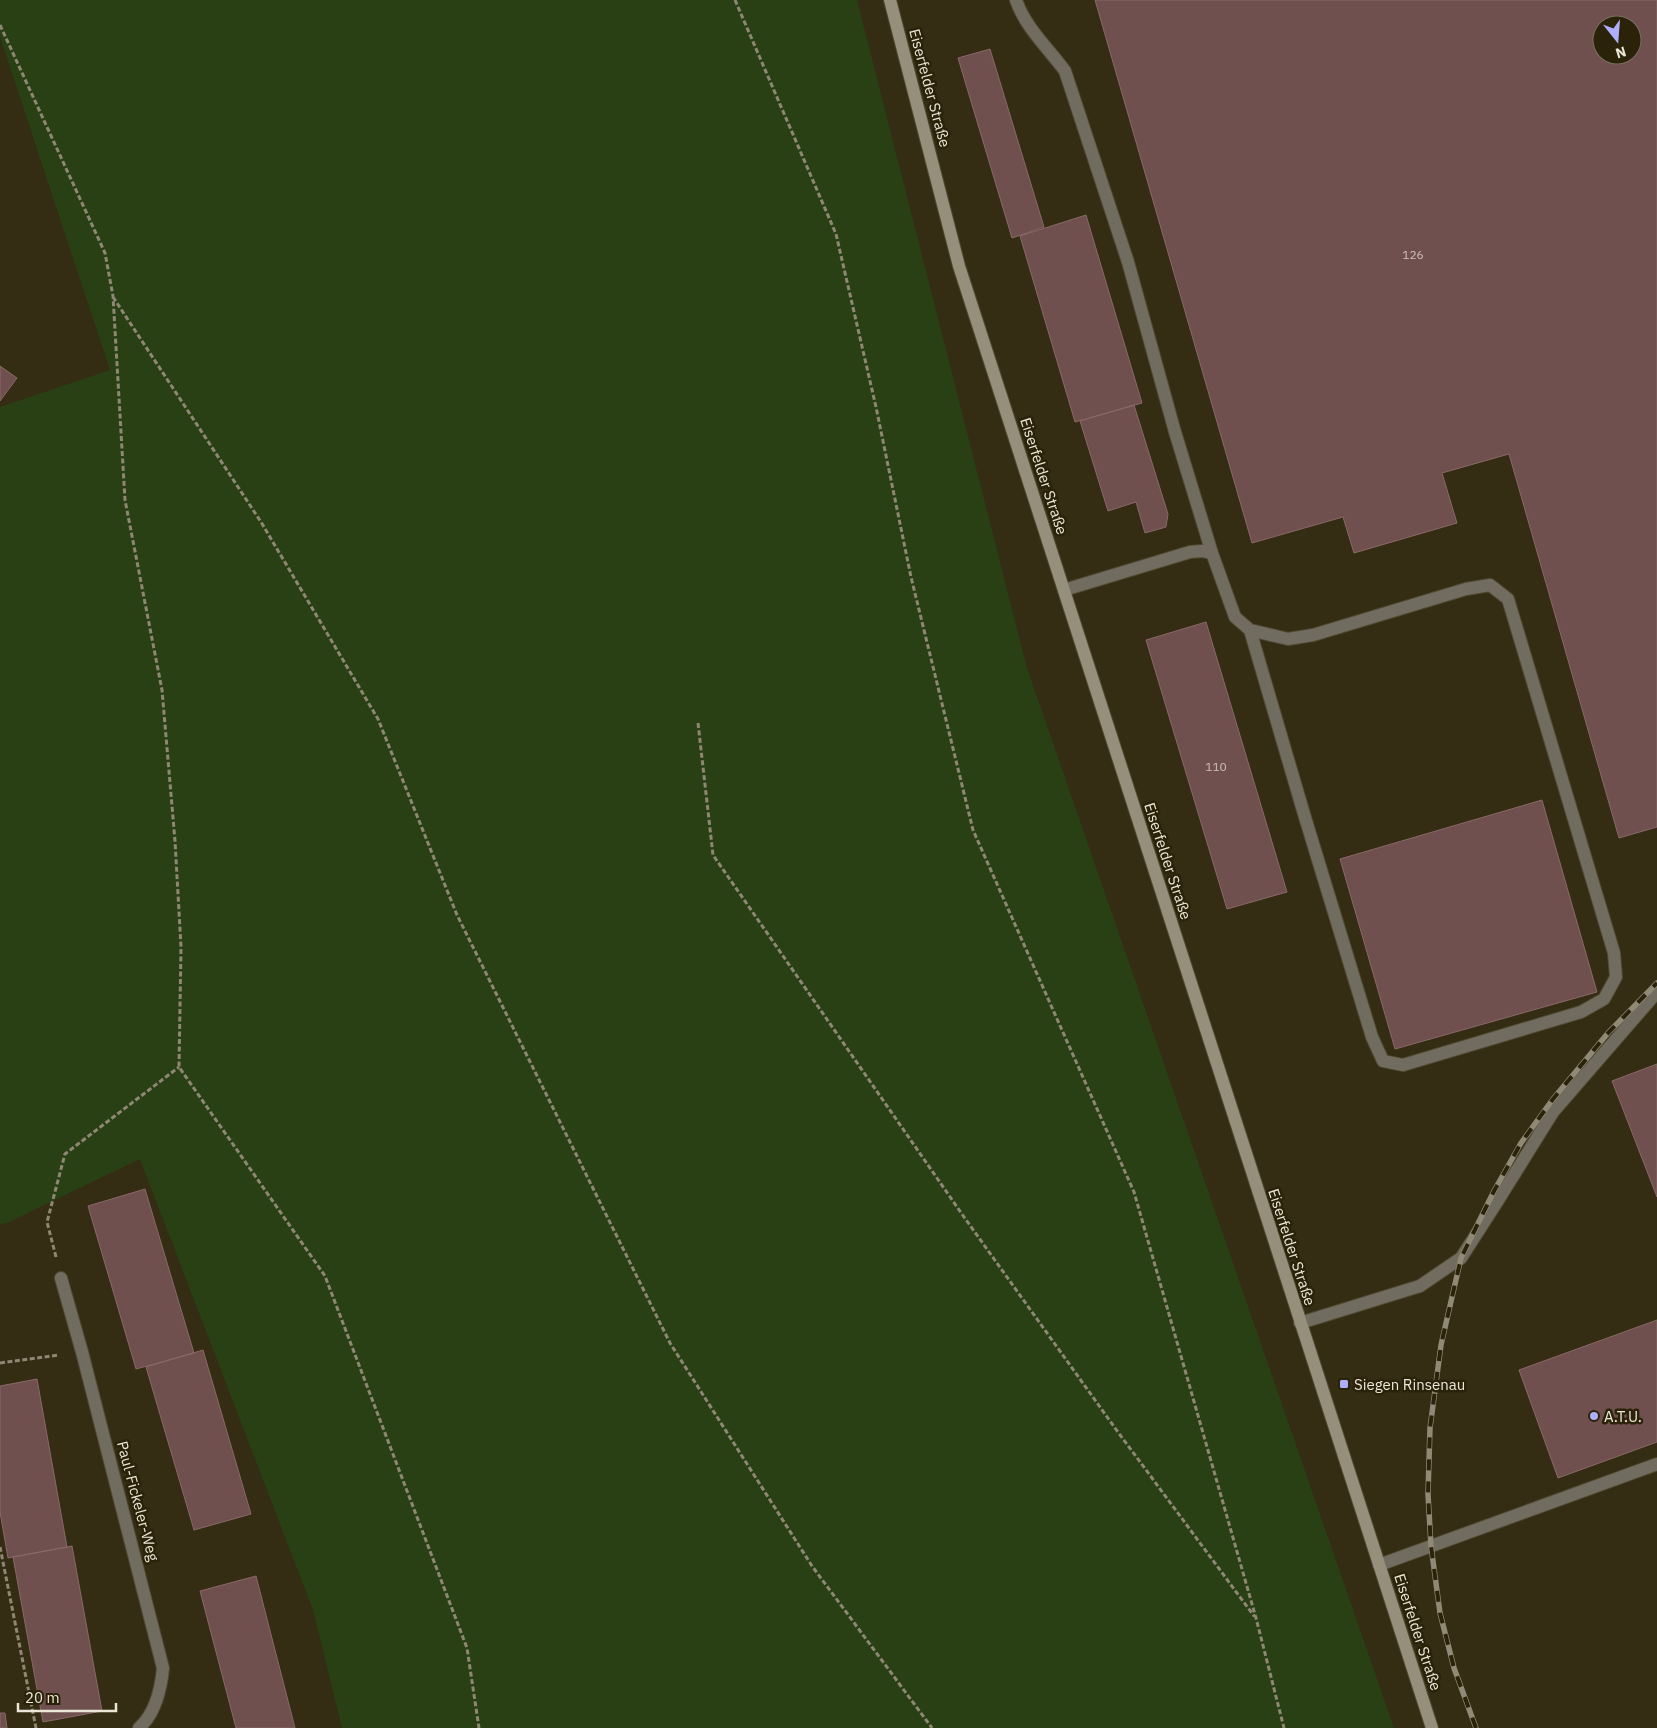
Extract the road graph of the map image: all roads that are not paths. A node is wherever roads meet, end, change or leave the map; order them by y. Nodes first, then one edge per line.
1 (890, 0) edge
2 (1016, 0) edge
3 (1212, 553) junction
4 (1064, 590) junction
5 (1250, 630) junction
6 (1657, 992) edge
7 (61, 1278) road end
8 (1300, 1324) junction
9 (1657, 1464) edge
10 (1380, 1565) junction
11 (139, 1728) edge
12 (1432, 1728) edge

1 - 4 main road, Eiserfelder Straße
2 - 3 street
3 - 4 street
3 - 5 street
4 - 8 main road, Eiserfelder Straße
5 - 5 street
6 - 8 street
7 - 11 street, Paul-Fickeler-Weg
8 - 10 main road, Eiserfelder Straße
9 - 10 street
10 - 12 main road, Eiserfelder Straße

